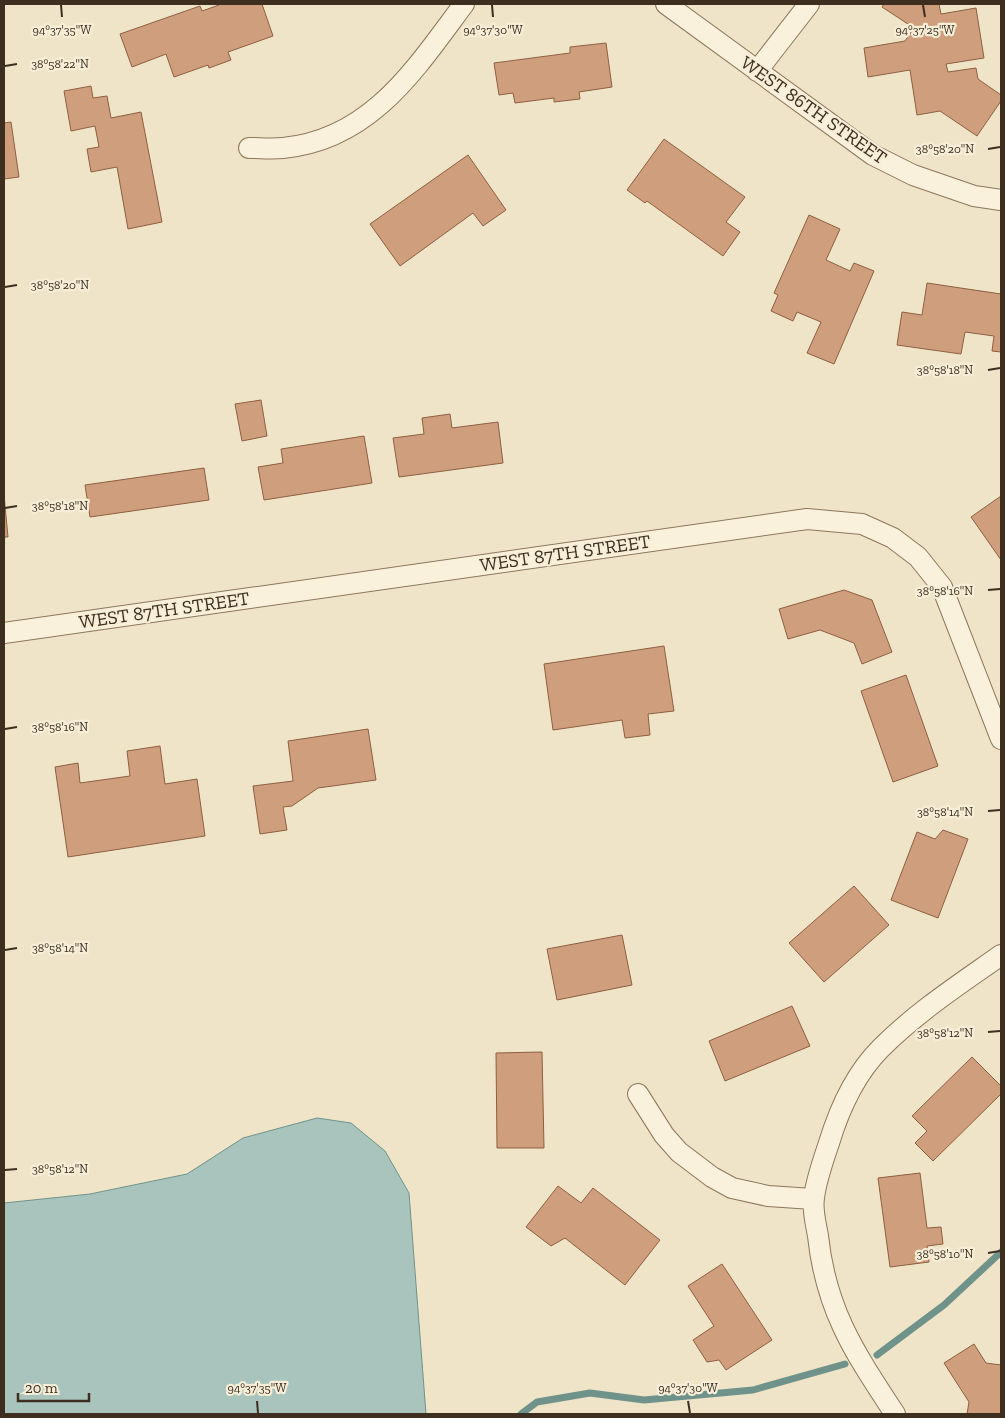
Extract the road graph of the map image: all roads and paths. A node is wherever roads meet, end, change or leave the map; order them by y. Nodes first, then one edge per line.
1 (464, 4) edge
2 (666, 4) edge
3 (809, 4) edge
4 (757, 71) junction
5 (248, 148) dead end
6 (1001, 200) edge
7 (4, 633) edge
8 (1001, 739) edge
9 (1001, 955) edge
10 (638, 1094) dead end
11 (814, 1199) junction
12 (896, 1414) edge

1 - 5 street
2 - 4 street, WEST 86TH STREET
3 - 4 street
4 - 6 street, WEST 86TH STREET
7 - 8 street, WEST 87TH STREET
9 - 11 street
10 - 11 street
11 - 12 street

